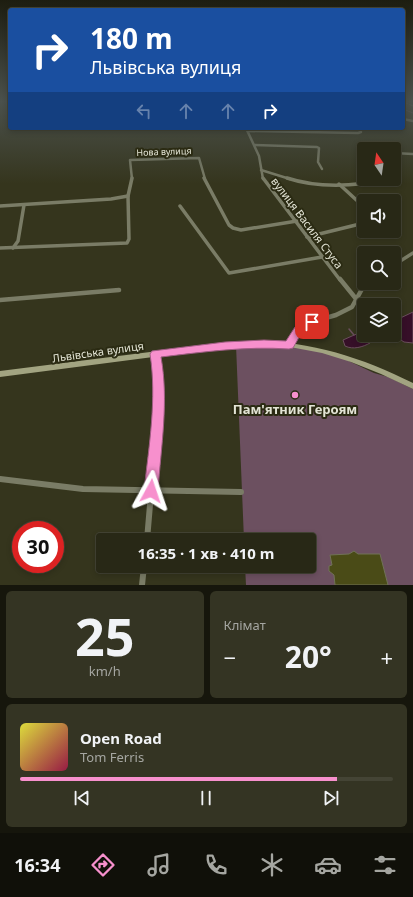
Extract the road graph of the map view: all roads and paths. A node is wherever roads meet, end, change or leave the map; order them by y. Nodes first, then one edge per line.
1 (247, 130) edge
2 (360, 130) edge
3 (255, 145) junction
4 (401, 153) edge
5 (413, 154) edge
6 (322, 169) dead end
7 (261, 170) junction
8 (339, 184) junction
9 (357, 184) edge
10 (128, 196) junction
11 (357, 201) edge
12 (24, 205) junction
13 (0, 206) edge
14 (180, 206) dead end
15 (297, 221) junction
16 (357, 225) edge
17 (307, 237) junction
18 (0, 248) edge
19 (13, 248) junction
20 (413, 253) edge
21 (322, 257) junction
22 (401, 261) edge
23 (119, 290) dead end
24 (0, 300) edge
25 (357, 300) joint
26 (289, 345) junction
27 (156, 354) junction
28 (0, 374) edge
29 (413, 386) edge
30 (0, 479) edge
31 (151, 491) junction
32 (241, 492) dead end
33 (147, 533) edge
34 (143, 573) edge
35 (142, 585) edge

1 - 2 street
1 - 3 street, вулиця Василя Стуса
3 - 6 street
3 - 7 street, вулиця Василя Стуса
4 - 5 street
7 - 8 street
7 - 15 street, вулиця Василя Стуса
8 - 9 street
8 - 11 street
10 - 12 street
10 - 15 street, Нова вулиця
10 - 19 street
12 - 13 street
12 - 19 street
14 - 21 street
15 - 17 street, вулиця Василя Стуса
16 - 17 street
17 - 21 street, вулиця Василя Стуса
18 - 19 street
20 - 22 street
21 - 25 street, вулиця Василя Стуса
23 - 24 street
25 - 26 street
26 - 27 main road, Львівська вулиця
26 - 29 main road, Львівська вулиця
27 - 28 main road, Львівська вулиця
27 - 31 street
30 - 31 street
31 - 32 street
31 - 33 street
34 - 35 street

